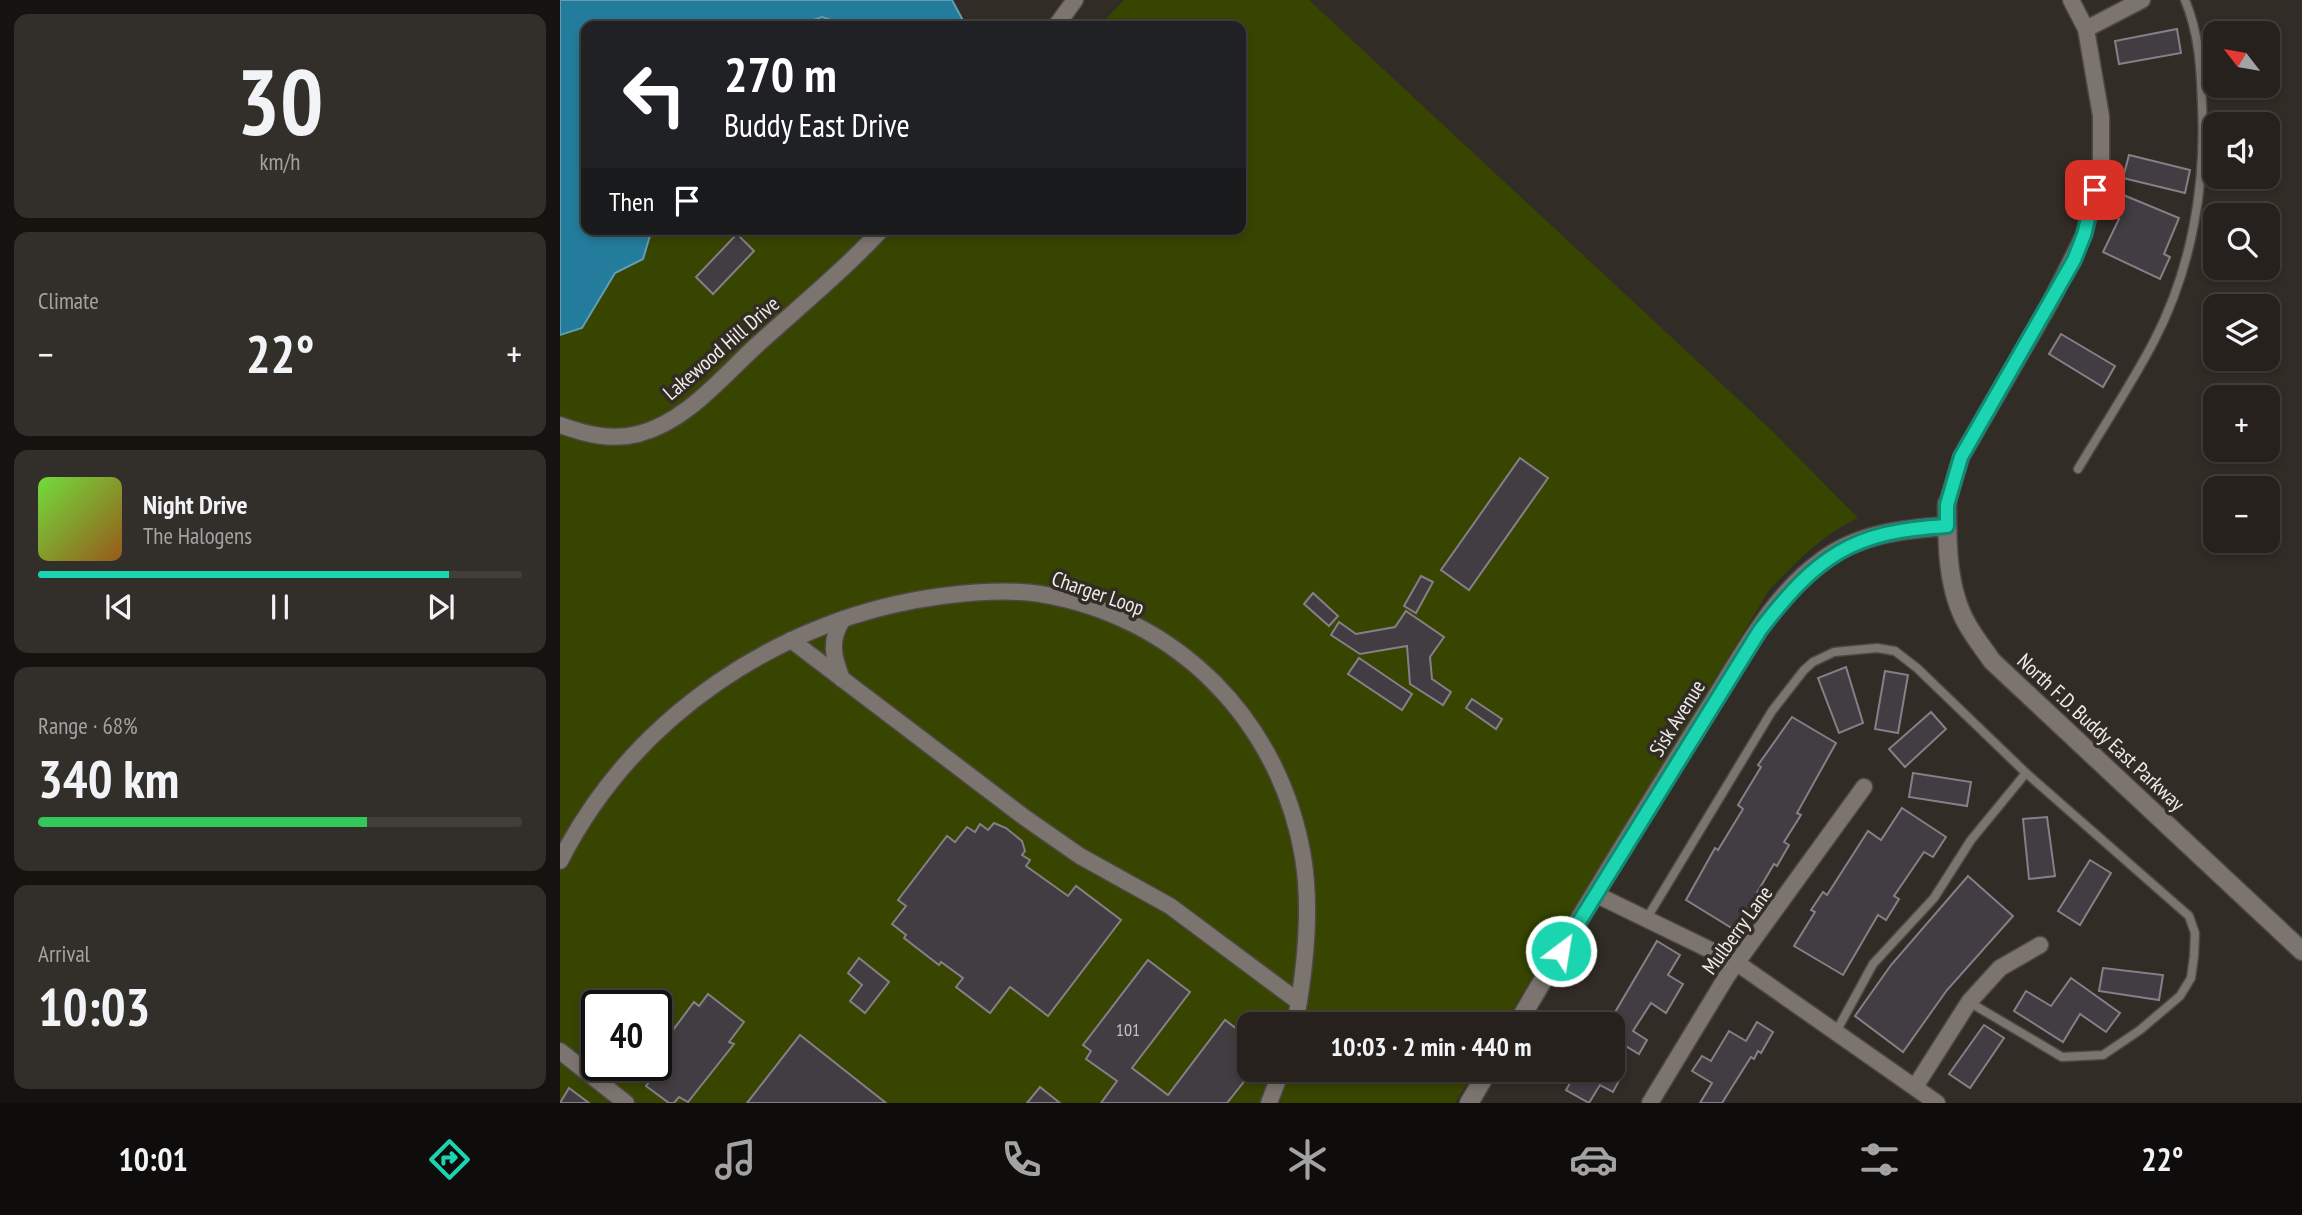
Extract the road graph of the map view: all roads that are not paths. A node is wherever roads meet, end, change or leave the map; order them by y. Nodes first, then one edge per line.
1 (1075, 0) edge
2 (2142, 0) edge
3 (2185, 0) edge
4 (2072, 1) edge
5 (1060, 21) edge
6 (2086, 29) junction
7 (877, 235) edge
8 (560, 425) edge
9 (2078, 469) dead end
10 (1947, 505) joint
11 (1947, 526) junction
12 (843, 619) junction
13 (791, 640) junction
14 (842, 680) junction
15 (2026, 773) junction
16 (1864, 787) dead end
17 (560, 861) edge
18 (1595, 894) junction
19 (1647, 918) junction
20 (2040, 945) dead end
21 (2302, 951) edge
22 (1737, 963) junction
23 (1299, 1002) junction
24 (1969, 1002) junction
25 (1297, 1012) edge
26 (1524, 1012) edge
27 (1837, 1030) junction
28 (560, 1051) edge
29 (1277, 1082) edge
30 (1481, 1082) edge
31 (1915, 1087) junction
32 (626, 1103) edge
33 (1269, 1103) edge
34 (1469, 1103) edge
35 (1650, 1103) edge
36 (1937, 1103) edge

1 - 5 street
2 - 6 street
3 - 9 lane
4 - 6 street
6 - 10 street
7 - 8 street, Lakewood Hill Drive
10 - 11 street, North F.D. Buddy East Parkway
11 - 18 street, Sisk Avenue
11 - 21 street, North F.D. Buddy East Parkway
12 - 13 street, Charger Loop
12 - 14 street
12 - 23 street, Charger Loop
13 - 14 street
13 - 17 street, Charger Loop
14 - 23 street
15 - 19 lane
15 - 24 lane
15 - 27 lane
16 - 22 street, Mulberry Lane
18 - 19 street
18 - 26 street, Sisk Avenue
19 - 22 street
20 - 24 street
22 - 27 street
22 - 35 street, Mulberry Lane
23 - 25 street, Charger Loop
24 - 31 street
27 - 31 street
28 - 32 street
29 - 33 street
30 - 34 street
31 - 36 street

